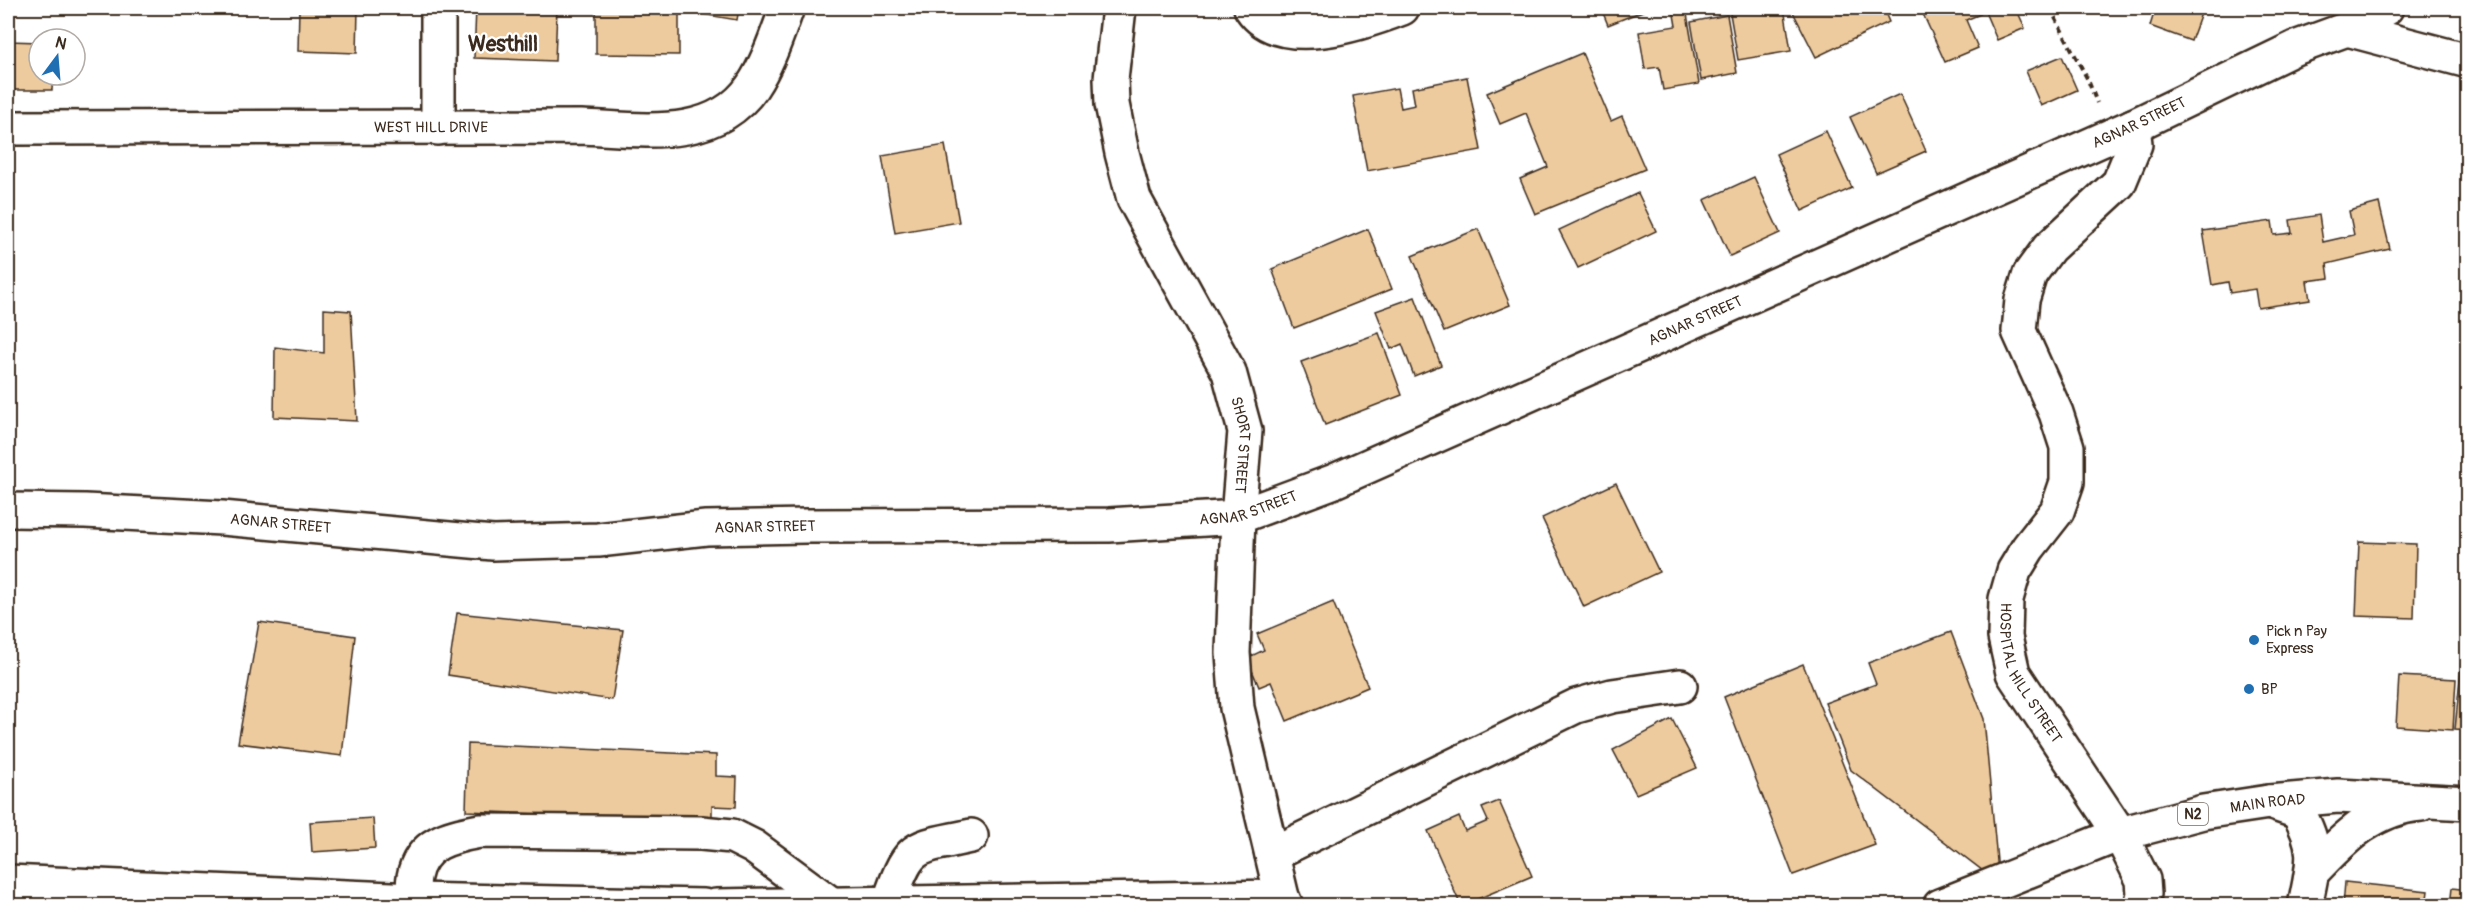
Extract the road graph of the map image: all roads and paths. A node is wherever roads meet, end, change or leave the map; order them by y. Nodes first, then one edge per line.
1 (438, 8) edge
2 (787, 8) edge
3 (1119, 8) edge
4 (1251, 8) edge
5 (1402, 8) edge
6 (2049, 8) edge
7 (2386, 8) edge
8 (2347, 29) junction
9 (2468, 61) edge
10 (8, 128) edge
11 (438, 128) junction
12 (2121, 131) junction
13 (8, 510) edge
14 (1238, 517) junction
15 (1680, 686) dead end
16 (2269, 802) junction
17 (2460, 802) edge
18 (2120, 834) junction
19 (972, 836) dead end
20 (1272, 854) junction
21 (2314, 870) junction
22 (8, 882) edge
23 (1284, 901) edge
24 (414, 903) edge
25 (890, 903) junction
26 (831, 904) junction
27 (704, 906) edge
28 (716, 906) edge
29 (1940, 906) edge
30 (2141, 906) edge
31 (2305, 906) edge

1 - 11 main road
2 - 11 main road, WEST HILL DRIVE
3 - 14 main road, SHORT STREET
4 - 5 main road
6 - 12 path
7 - 8 main road, AGNAR STREET
8 - 9 main road
8 - 12 main road, AGNAR STREET
10 - 11 main road, WEST HILL DRIVE
12 - 14 main road, AGNAR STREET
12 - 18 main road, HOSPITAL HILL STREET
13 - 14 main road, AGNAR STREET
14 - 20 main road, SHORT STREET
15 - 20 main road
16 - 17 main road, MAIN ROAD / N2
16 - 18 main road, MAIN ROAD / N2
16 - 21 main road
17 - 21 main road
18 - 29 main road, MAIN ROAD / N2
18 - 30 main road, HOSPITAL HILL STREET
19 - 25 main road
20 - 23 main road, SHORT STREET
21 - 31 main road
22 - 24 main road
23 - 25 main road
24 - 26 main road
24 - 27 main road
25 - 26 main road
26 - 28 main road

